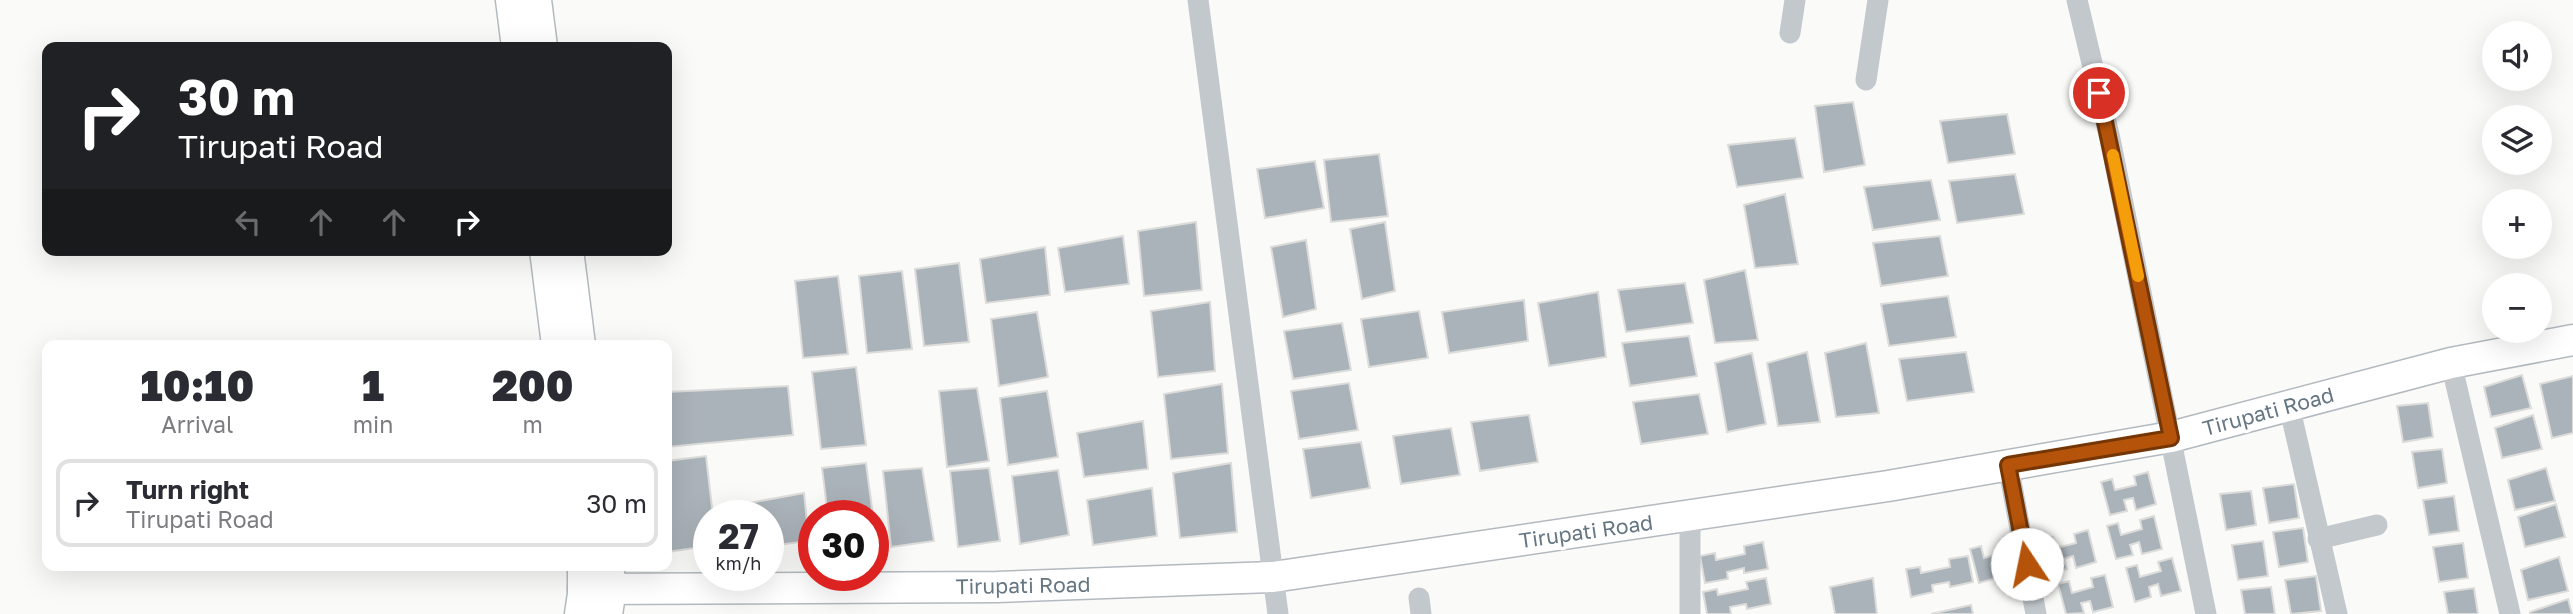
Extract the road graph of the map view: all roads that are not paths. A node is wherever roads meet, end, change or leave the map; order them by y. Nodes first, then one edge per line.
1 (511, 0) edge
2 (536, 0) edge
3 (1198, 0) edge
4 (1795, 0) edge
5 (1878, 0) edge
6 (2077, 0) edge
7 (1790, 33) dead end
8 (516, 42) edge
9 (541, 42) edge
10 (1866, 80) dead end
11 (546, 256) edge
12 (569, 256) edge
13 (556, 340) edge
14 (579, 340) edge
15 (2573, 340) edge
16 (2451, 363) junction
17 (2288, 405) junction
18 (2171, 438) junction
19 (2008, 465) junction
20 (1690, 516) junction
21 (2377, 525) dead end
22 (2318, 539) junction
23 (1273, 577) junction
24 (595, 589) edge
25 (1278, 614) edge
26 (1690, 614) edge
27 (2036, 614) edge
28 (2206, 614) edge
29 (2337, 614) edge
30 (2510, 614) edge

1 - 8 street
2 - 9 street
3 - 23 street
4 - 7 street
5 - 10 street
6 - 18 street
11 - 13 street
12 - 14 street
15 - 16 street, Tirupati Road
16 - 17 street, Tirupati Road
16 - 30 street
17 - 18 street, Tirupati Road
17 - 22 street
18 - 19 street, Tirupati Road
18 - 28 street
19 - 20 street, Tirupati Road
19 - 27 street
20 - 23 street, Tirupati Road
20 - 26 street
21 - 22 street
22 - 29 street
23 - 24 street, Tirupati Road
23 - 25 street

